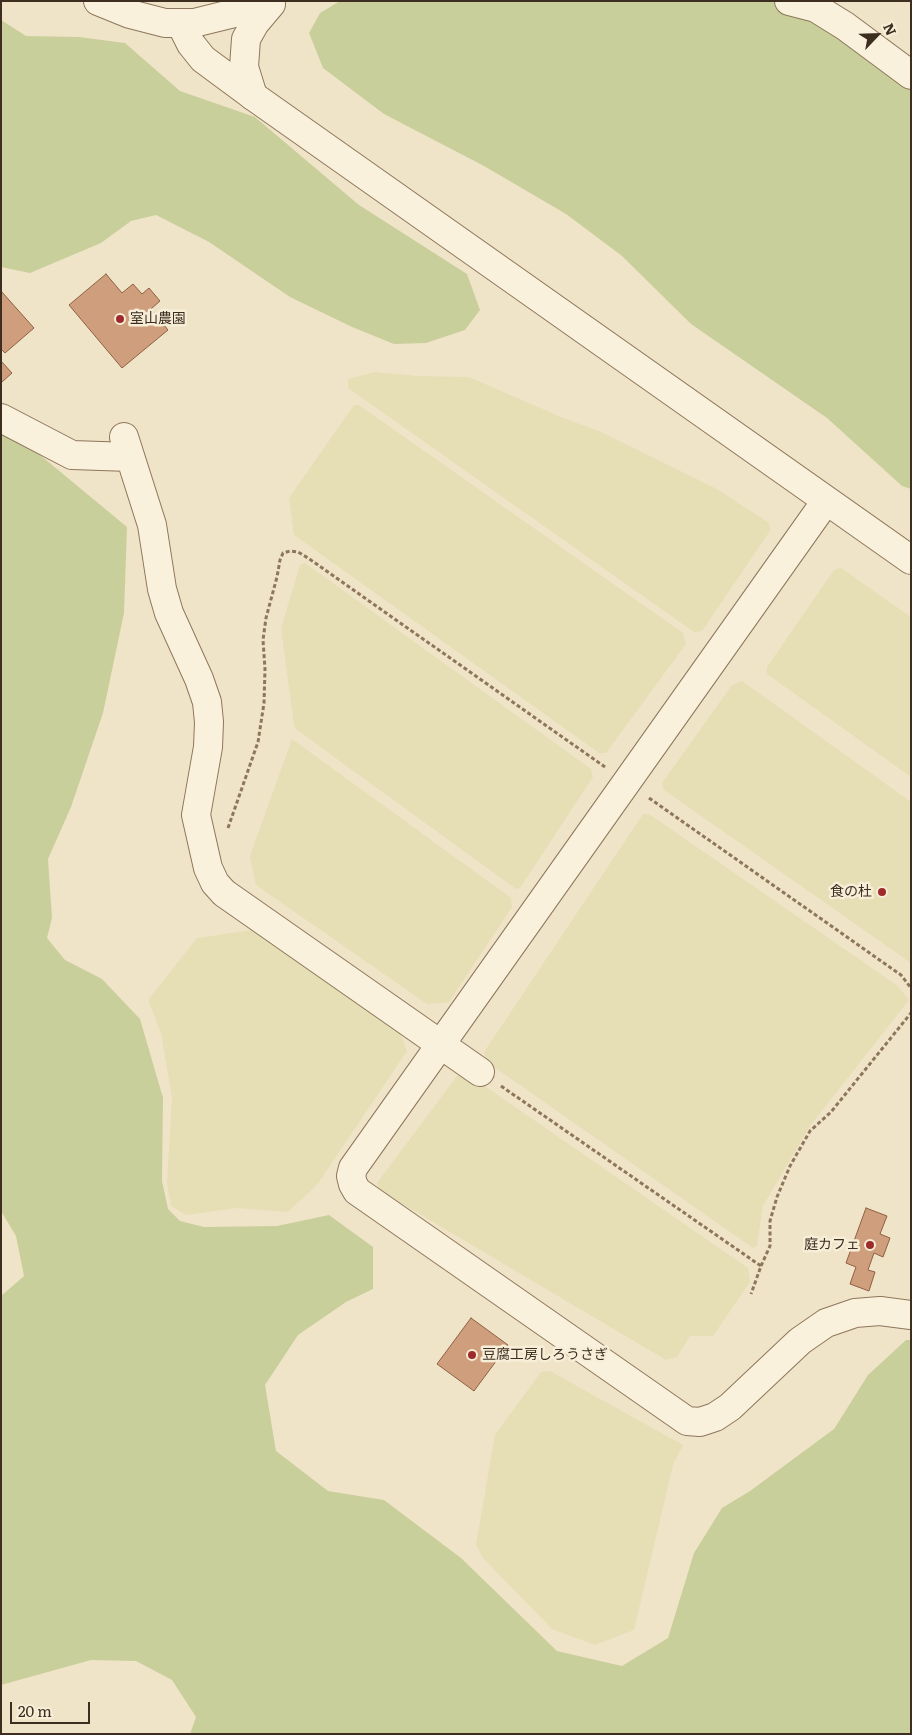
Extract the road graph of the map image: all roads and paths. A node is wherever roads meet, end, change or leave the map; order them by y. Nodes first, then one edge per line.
1 (98, 1) edge
2 (789, 1) edge
3 (267, 5) edge
4 (180, 24) junction
5 (911, 75) edge
6 (252, 96) junction
7 (1, 418) edge
8 (826, 501) junction
9 (911, 560) edge
10 (626, 782) junction
11 (227, 831) dead end
12 (911, 988) edge
13 (911, 1013) edge
14 (441, 1044) junction
15 (480, 1072) joint
16 (761, 1266) junction
17 (751, 1294) dead end
18 (911, 1315) edge

1 - 4 street
2 - 5 street
3 - 4 street
3 - 6 street
4 - 6 street
6 - 8 street
7 - 14 street
8 - 9 street
8 - 10 street
10 - 11 path
10 - 12 path
10 - 14 street
13 - 16 path
14 - 15 street
14 - 18 street
15 - 16 path
16 - 17 path

